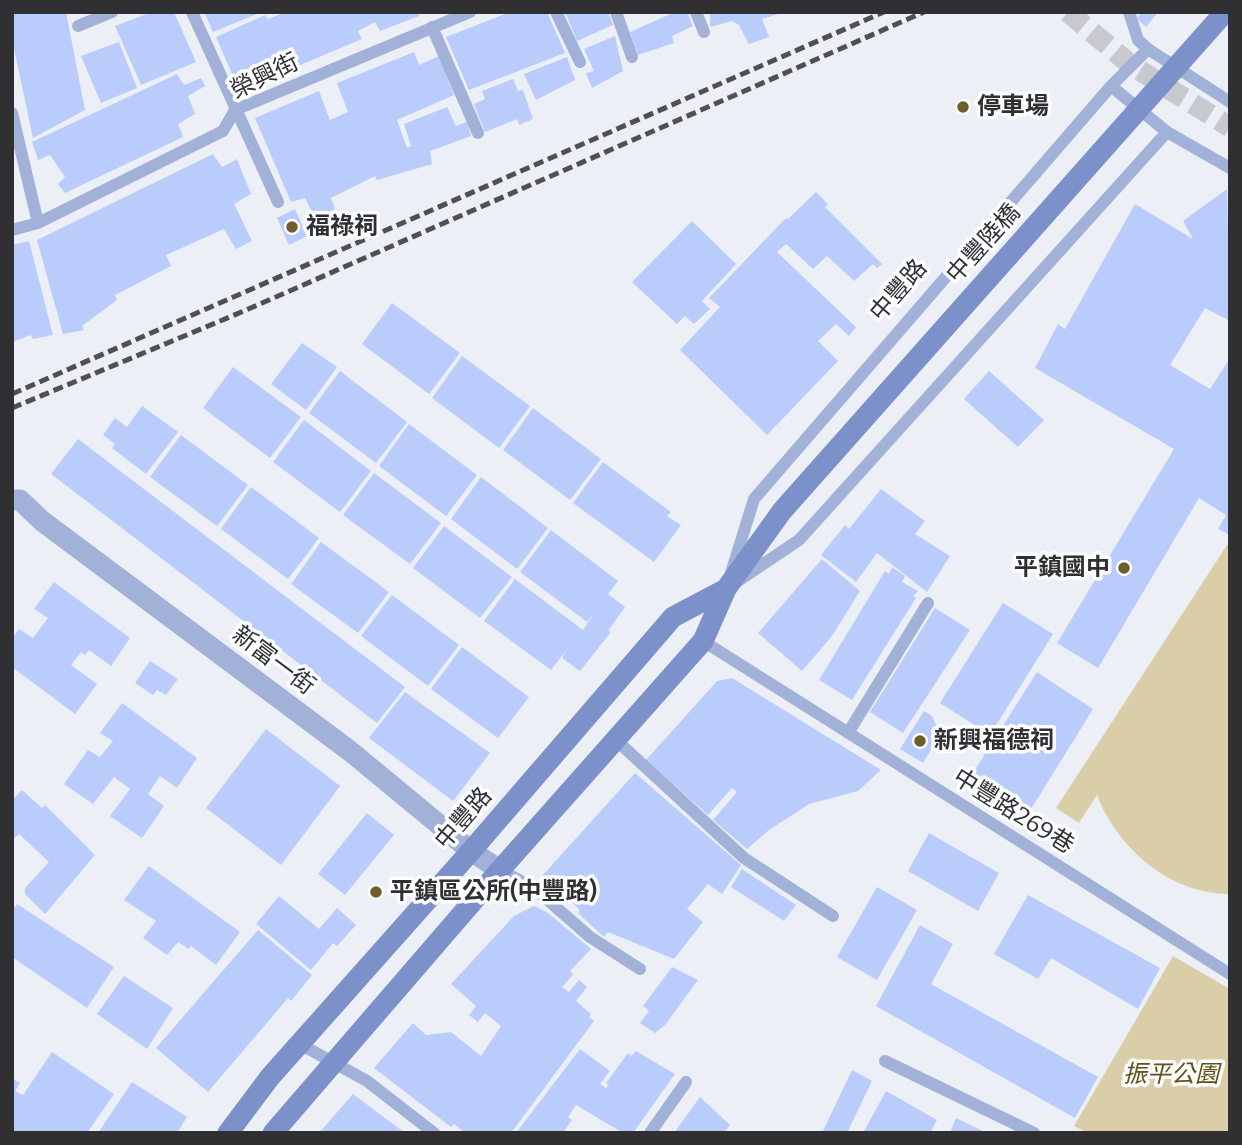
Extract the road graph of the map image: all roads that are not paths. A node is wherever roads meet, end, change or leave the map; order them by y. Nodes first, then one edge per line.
1 (112, 12) edge
2 (192, 12) edge
3 (470, 12) edge
4 (556, 12) edge
5 (616, 12) edge
6 (696, 12) edge
7 (1129, 12) edge
8 (1225, 12) edge
9 (78, 26) dead end
10 (432, 27) junction
11 (704, 32) dead end
12 (1148, 49) junction
13 (632, 57) dead end
14 (580, 62) dead end
15 (1111, 86) junction
16 (1230, 102) edge
17 (235, 110) junction
18 (12, 113) edge
19 (1167, 132) junction
20 (478, 133) dead end
21 (1230, 168) edge
22 (278, 202) dead end
23 (38, 223) junction
24 (12, 230) edge
25 (12, 500) edge
26 (782, 511) joint
27 (726, 589) junction
28 (928, 603) dead end
29 (703, 641) junction
30 (848, 733) junction
31 (615, 740) junction
32 (471, 851) junction
33 (500, 870) junction
34 (833, 916) dead end
35 (640, 970) dead end
36 (1230, 974) edge
37 (300, 1044) junction
38 (885, 1061) dead end
39 (331, 1064) junction
40 (686, 1082) dead end
41 (228, 1133) edge
42 (273, 1133) edge
43 (434, 1133) edge
44 (650, 1133) edge
45 (1034, 1133) edge

1 - 9 lane
2 - 17 lane
3 - 10 lane, 榮興街
4 - 14 lane
5 - 13 lane
6 - 11 lane
7 - 12 lane
8 - 26 main road, 中豐陸橋
10 - 17 lane, 榮興街
10 - 20 lane
12 - 15 lane, 中豐路
12 - 16 lane
15 - 19 lane
15 - 27 lane, 中豐路
17 - 22 lane
17 - 23 lane, 榮興街
18 - 23 lane
19 - 21 lane
19 - 27 lane
23 - 24 lane, 榮興街
25 - 32 street, 新富一街
26 - 27 main road, 中豐路
27 - 29 main road, 中豐路
27 - 32 main road, 中豐路
28 - 30 lane
29 - 30 lane, 中豐路269巷
29 - 31 main road, 中豐路
30 - 36 lane, 中豐路269巷
31 - 33 main road, 中豐路
31 - 34 lane
32 - 33 street, 新富一街
32 - 37 main road, 中豐路
33 - 35 lane
33 - 39 main road, 中豐路
37 - 39 lane
37 - 41 main road, 中豐路
38 - 45 lane
39 - 42 main road, 中豐路
39 - 43 lane
40 - 44 lane

